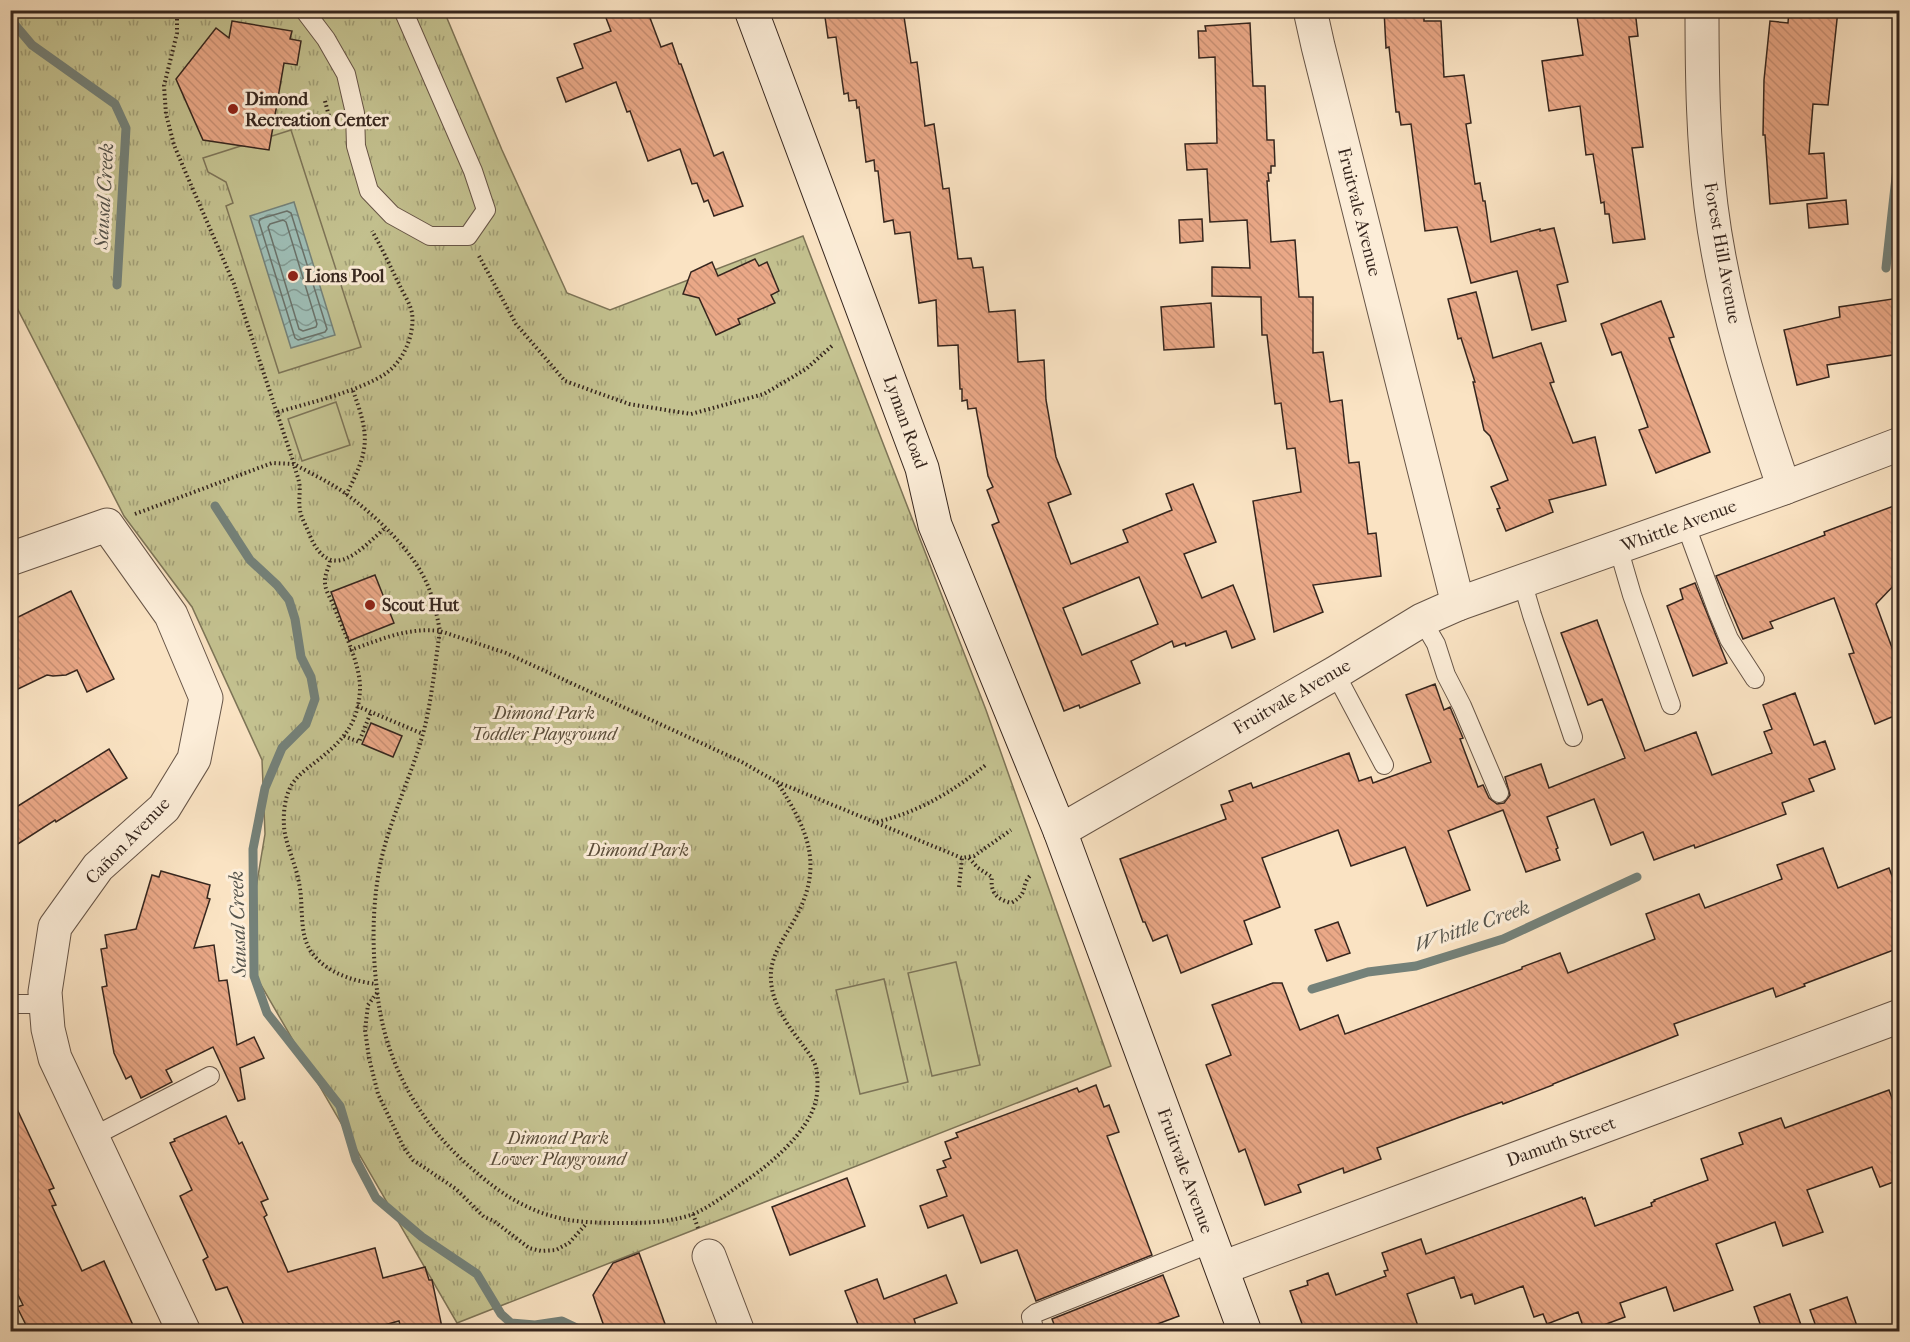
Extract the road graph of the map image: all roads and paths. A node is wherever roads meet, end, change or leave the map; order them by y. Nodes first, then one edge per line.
1 (177, 10) edge
2 (304, 10) edge
3 (403, 10) edge
4 (751, 10) edge
5 (1310, 10) edge
6 (1702, 10) edge
7 (468, 236) junction
8 (379, 243) dead end
9 (833, 345) dead end
10 (352, 388) junction
11 (278, 412) junction
12 (1899, 444) edge
13 (294, 464) junction
14 (1785, 488) junction
15 (346, 495) junction
16 (1685, 523) junction
17 (107, 525) junction
18 (385, 528) junction
19 (1618, 547) junction
20 (10, 559) edge
21 (330, 561) junction
22 (1522, 581) junction
23 (1458, 604) junction
24 (1422, 620) junction
25 (440, 631) junction
26 (351, 650) junction
27 (1335, 673) junction
28 (1755, 679) dead end
29 (1671, 705) dead end
30 (357, 706) junction
31 (371, 712) junction
32 (423, 734) junction
33 (344, 736) junction
34 (1573, 737) dead end
35 (987, 764) dead end
36 (1384, 765) dead end
37 (777, 782) junction
38 (1499, 793) dead end
39 (876, 822) junction
40 (1011, 830) dead end
41 (1060, 831) junction
42 (962, 858) junction
43 (969, 858) junction
44 (1031, 875) dead end
45 (959, 887) dead end
46 (376, 984) junction
47 (377, 993) junction
48 (10, 1004) edge
49 (46, 1004) junction
50 (1899, 1016) edge
51 (210, 1076) dead end
52 (92, 1137) junction
53 (588, 1222) junction
54 (1217, 1255) junction
55 (709, 1256) dead end
56 (184, 1332) edge
57 (738, 1332) edge
58 (1035, 1332) edge
59 (1245, 1332) edge

1 - 11 path
2 - 7 lane
3 - 7 lane
4 - 41 street, Lyman Road
5 - 23 street, Fruitvale Avenue
6 - 14 street, Forest Hill Avenue
7 - 9 path
8 - 10 path
10 - 11 path
10 - 15 path
11 - 13 path
12 - 14 street, Whittle Avenue
13 - 15 path
13 - 17 path
13 - 21 path
14 - 16 street, Whittle Avenue
15 - 18 path
16 - 19 street, Whittle Avenue
16 - 28 lane
17 - 20 street
17 - 49 street, Cañon Avenue
18 - 21 path
18 - 25 path
19 - 22 street, Whittle Avenue
19 - 29 lane
21 - 26 path
22 - 23 street, Whittle Avenue
22 - 34 lane
23 - 24 street, Fruitvale Avenue
24 - 27 street, Fruitvale Avenue
24 - 38 lane
25 - 26 path
25 - 32 path
25 - 37 path
26 - 30 path
27 - 36 lane
27 - 41 street, Fruitvale Avenue
30 - 31 path
30 - 33 path
31 - 32 path
31 - 33 path
32 - 46 path
33 - 46 path
35 - 39 path
37 - 39 path
37 - 53 path
39 - 42 path
40 - 43 path
41 - 54 street, Fruitvale Avenue
42 - 43 path
42 - 45 path
43 - 44 path
46 - 47 path
47 - 53 path
47 - 53 path
48 - 49 lane
49 - 52 street, Cañon Avenue
50 - 54 street, Damuth Street
51 - 52 lane
52 - 56 street, Cañon Avenue
54 - 58 lane
54 - 59 street, Fruitvale Avenue
55 - 57 street

